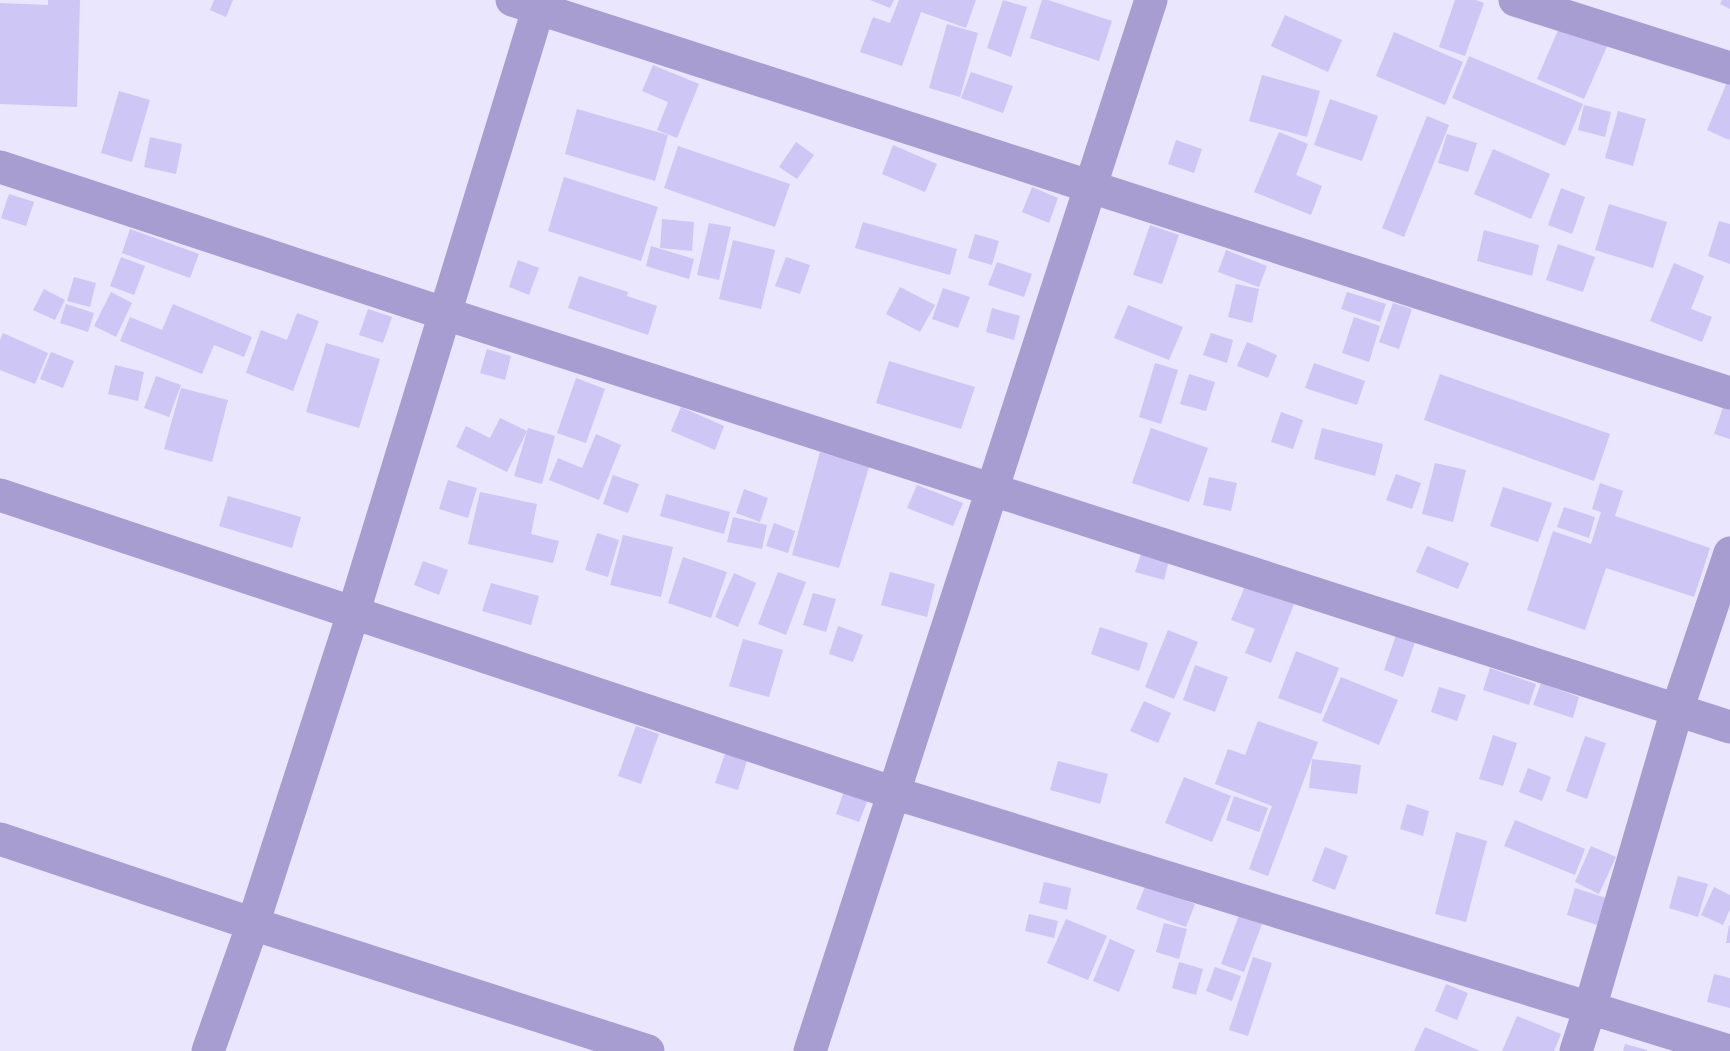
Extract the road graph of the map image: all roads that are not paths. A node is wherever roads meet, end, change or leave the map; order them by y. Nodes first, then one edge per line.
1 (1151, 0) edge
2 (1515, 0) edge
3 (530, 3) edge
4 (1730, 68) edge
5 (0, 167) edge
6 (1090, 186) junction
7 (446, 315) junction
8 (1730, 393) edge
9 (992, 489) junction
10 (0, 495) edge
11 (1730, 553) edge
12 (353, 614) junction
13 (1677, 710) junction
14 (1730, 727) edge
15 (894, 793) junction
16 (0, 839) edge
17 (253, 924) junction
18 (1590, 1008) junction
19 (208, 1051) edge
20 (648, 1051) edge
21 (810, 1051) edge
22 (1576, 1051) edge
23 (1730, 1051) edge

1 - 6 street
2 - 4 street
3 - 6 street
3 - 7 street
5 - 7 street
6 - 8 street
6 - 9 street
7 - 9 street
7 - 12 street
9 - 13 street
9 - 15 street
10 - 12 street
11 - 13 street
12 - 15 street
12 - 17 street
13 - 14 street
13 - 18 street
15 - 18 street
15 - 21 street
16 - 17 street
17 - 19 street
17 - 20 street
18 - 22 street
18 - 23 street

